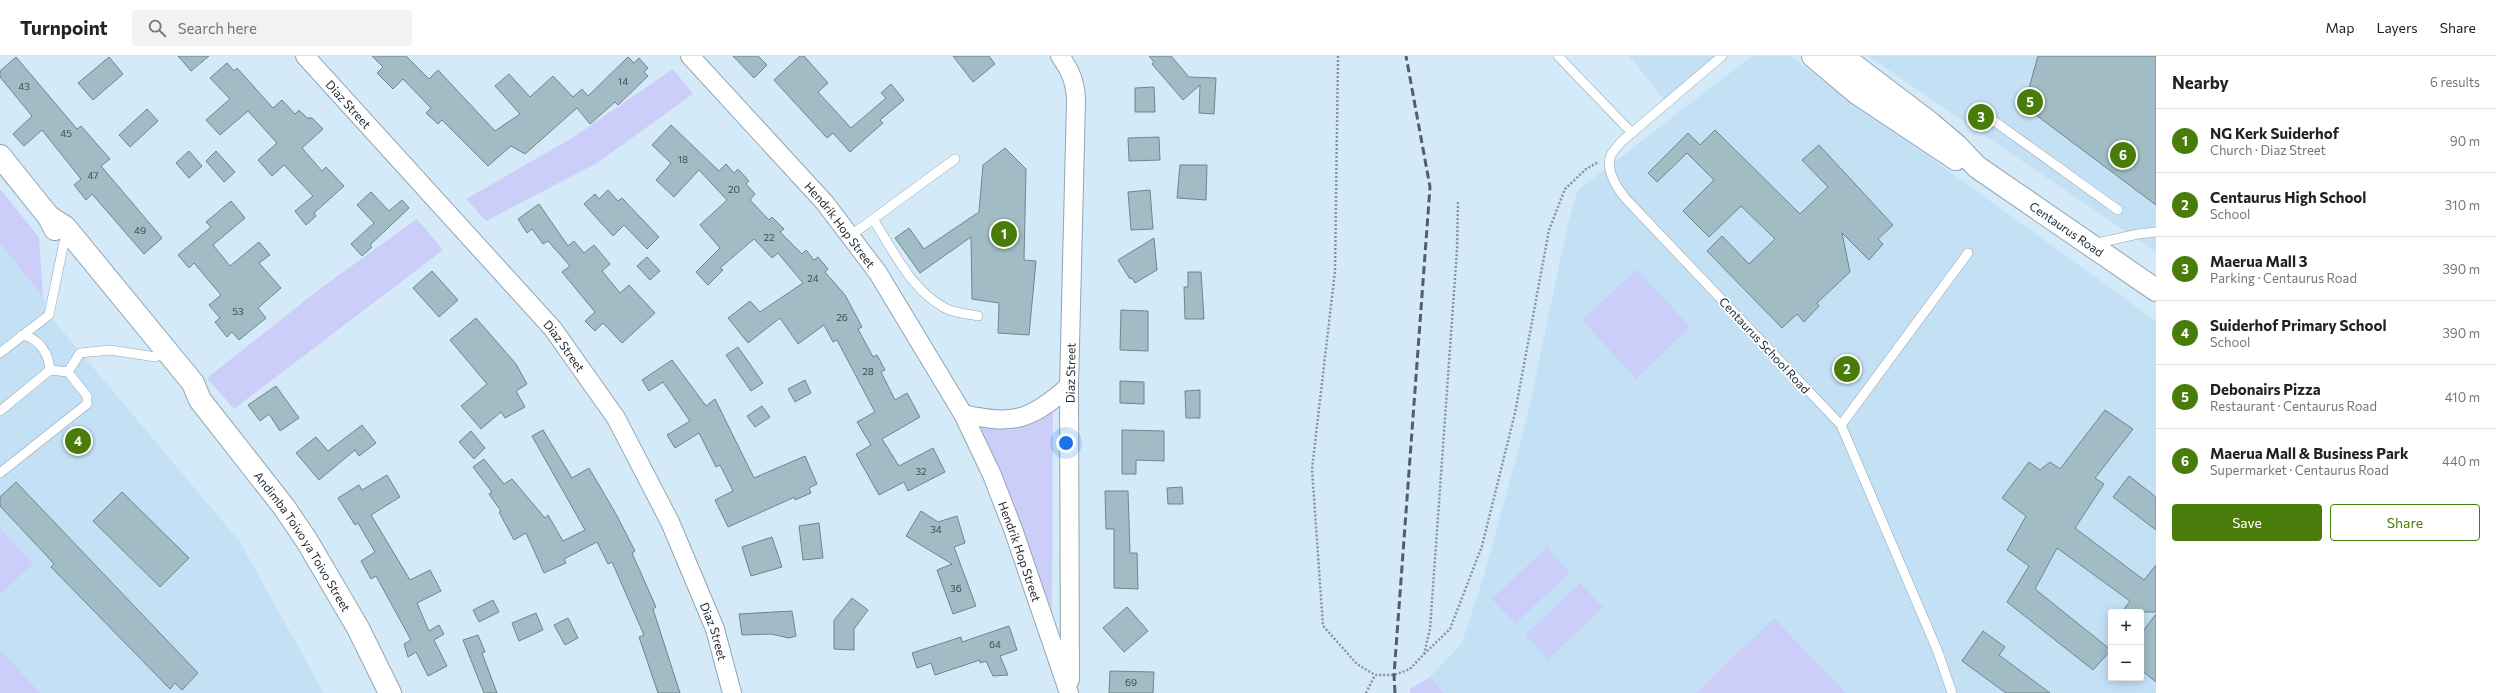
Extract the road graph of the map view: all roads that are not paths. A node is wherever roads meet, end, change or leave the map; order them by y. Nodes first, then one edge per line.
1 (306, 56) edge
2 (690, 56) edge
3 (1060, 56) edge
4 (1558, 56) edge
5 (1722, 56) edge
6 (1813, 56) edge
7 (1842, 56) edge
8 (1980, 111) dead end
9 (1632, 133) junction
10 (0, 156) edge
11 (955, 159) dead end
12 (1977, 167) junction
13 (2118, 210) dead end
14 (49, 217) junction
15 (873, 219) junction
16 (2156, 232) edge
17 (850, 236) junction
18 (64, 242) junction
19 (2091, 244) junction
20 (1968, 253) dead end
21 (2156, 290) edge
22 (978, 316) dead end
23 (22, 335) junction
24 (0, 353) edge
25 (156, 357) junction
26 (50, 370) junction
27 (68, 372) junction
28 (1069, 386) junction
29 (200, 400) junction
30 (0, 411) edge
31 (963, 414) junction
32 (1841, 425) junction
33 (0, 473) edge
34 (390, 693) edge
35 (732, 693) edge
36 (1069, 693) edge
37 (1952, 693) edge

1 - 35 street, Diaz Street
2 - 17 street, Hendrik Hop Street
3 - 28 street, Diaz Street
4 - 9 lane
5 - 9 lane
6 - 12 street, Centaurus Road
7 - 12 street, Centaurus Road
8 - 13 lane
9 - 32 lane, Centaurus School Road
10 - 14 street, Andimba Toivo ya Toivo Street
11 - 15 lane
12 - 19 street, Centaurus Road
14 - 18 street, Andimba Toivo ya Toivo Street
14 - 29 street, Andimba Toivo ya Toivo Street
15 - 17 lane
15 - 22 lane
16 - 19 lane
17 - 31 street, Hendrik Hop Street
18 - 23 lane
18 - 25 street, Andimba Toivo ya Toivo Street
19 - 21 street, Centaurus Road
20 - 32 lane
23 - 24 lane
23 - 26 lane
25 - 27 lane
25 - 29 street, Andimba Toivo ya Toivo Street
26 - 27 lane
26 - 30 lane
27 - 33 lane
28 - 31 street
28 - 36 street, Diaz Street
29 - 34 street, Andimba Toivo ya Toivo Street
31 - 36 street, Hendrik Hop Street
32 - 37 lane, Centaurus School Road

